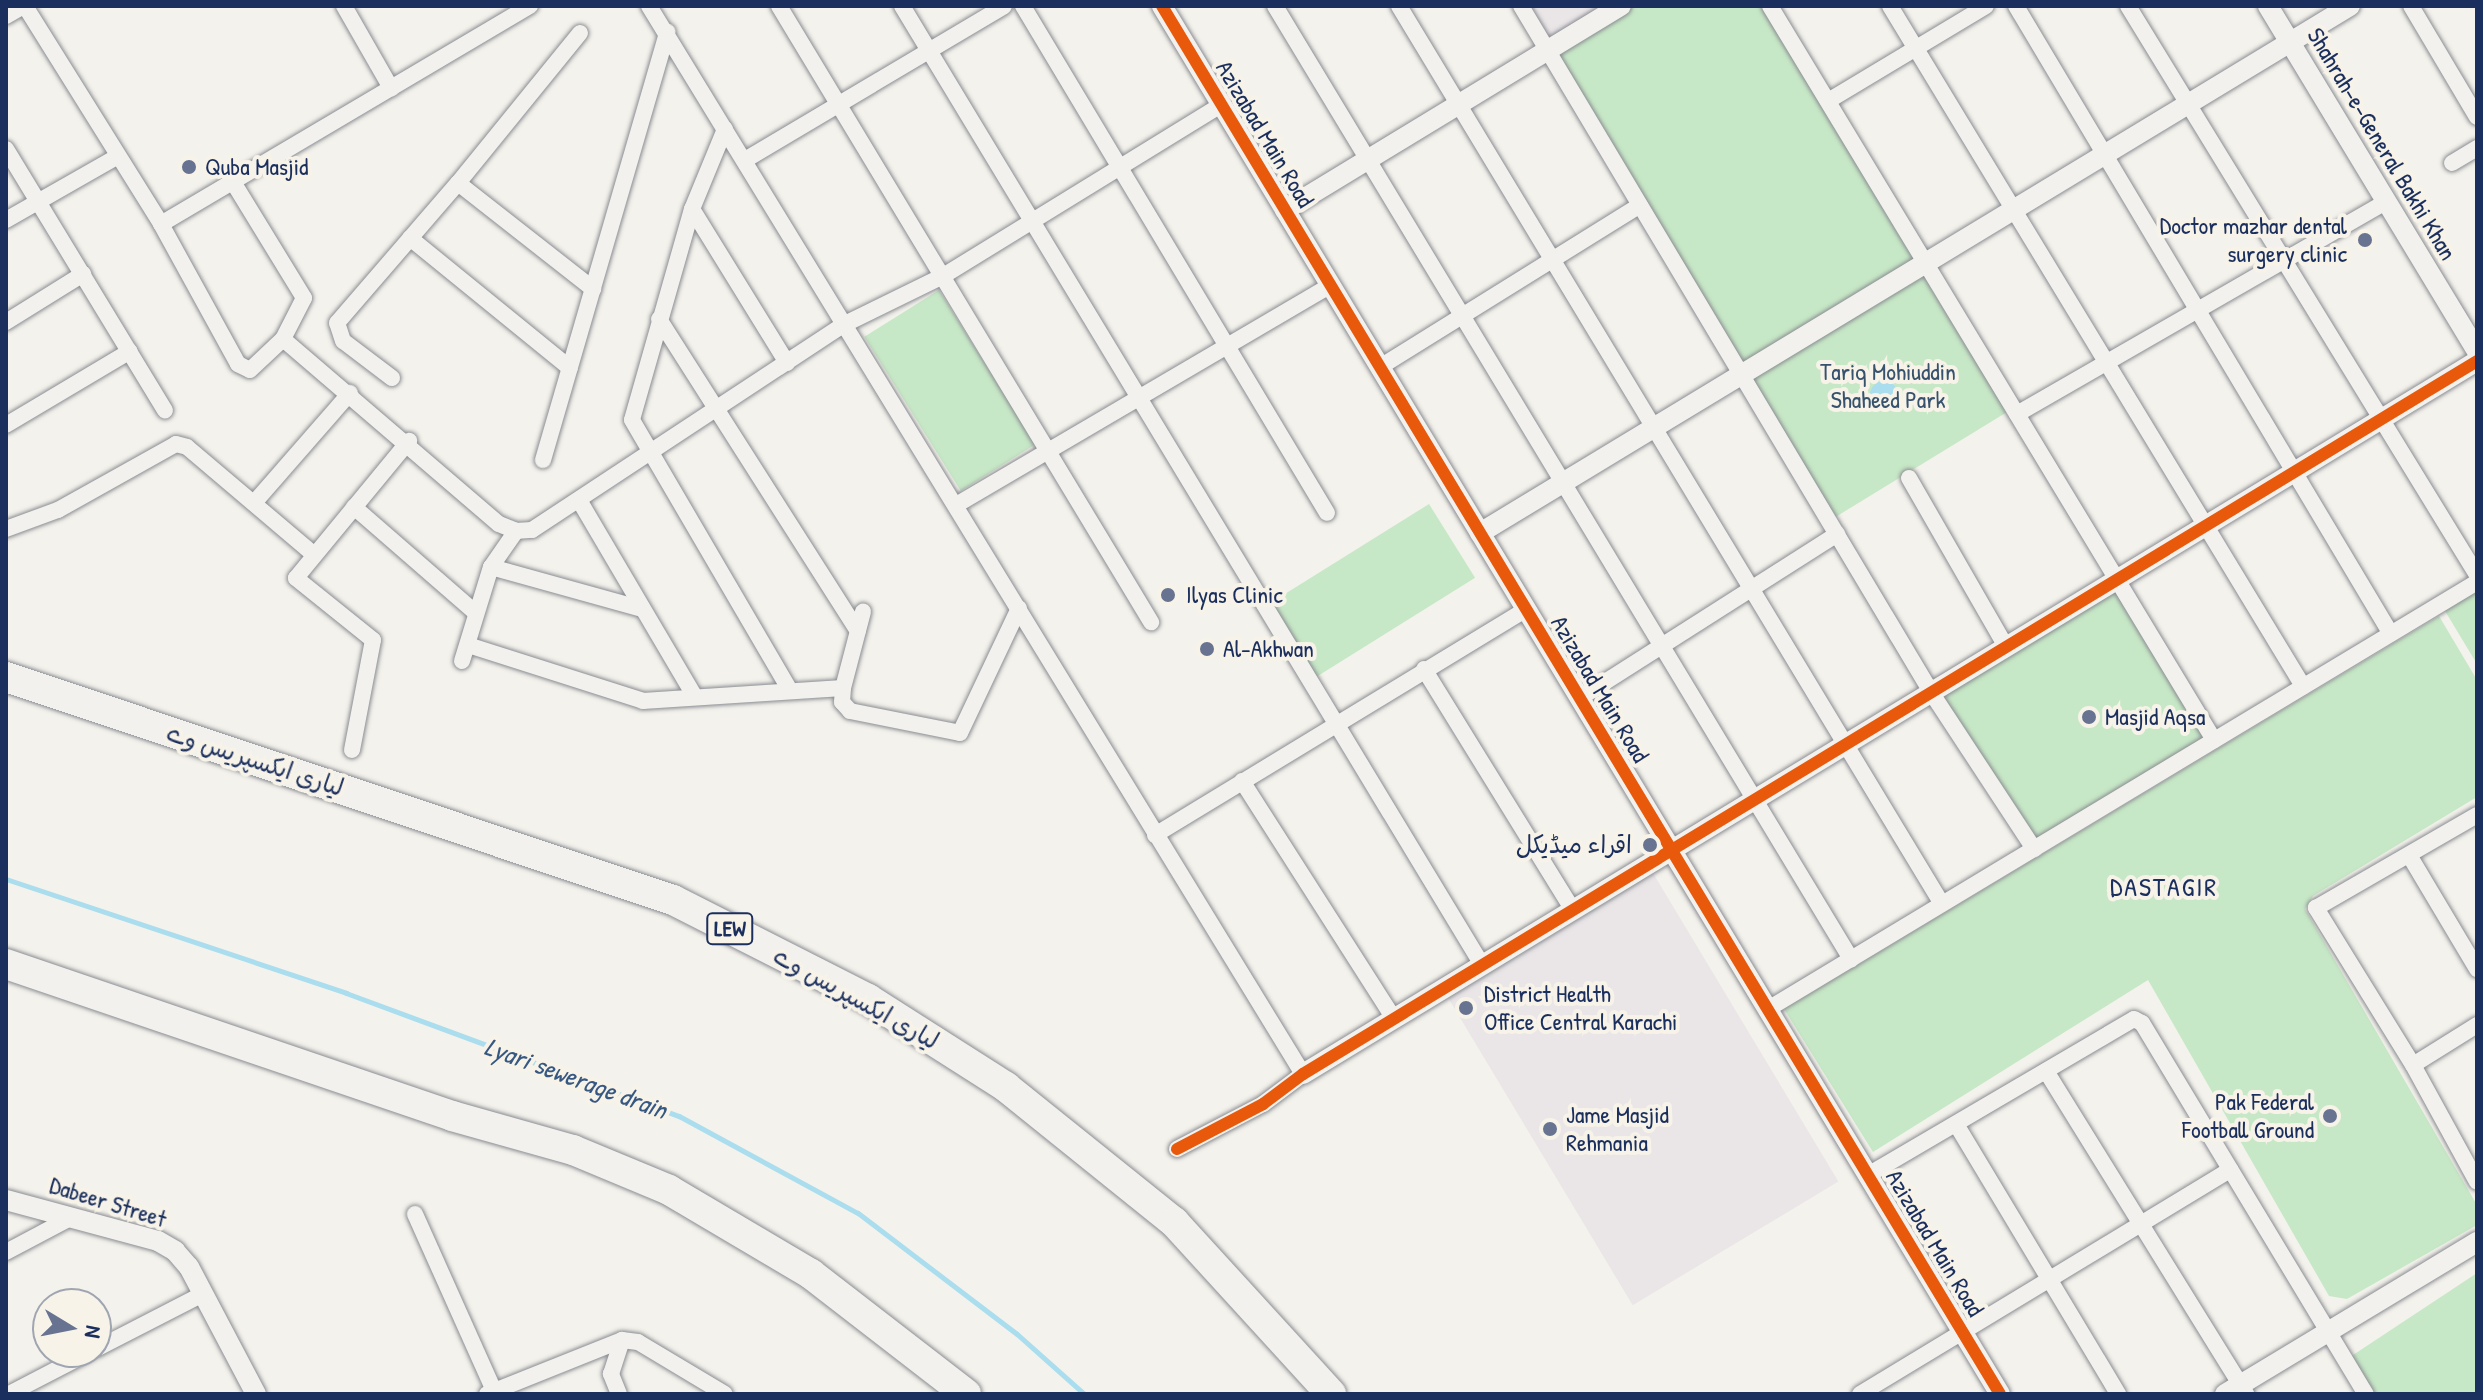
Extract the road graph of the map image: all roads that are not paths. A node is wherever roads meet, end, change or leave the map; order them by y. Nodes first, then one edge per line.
1 (24, 6) edge
2 (344, 6) edge
3 (530, 6) edge
4 (649, 6) edge
5 (779, 6) edge
6 (902, 6) edge
7 (1004, 6) edge
8 (1023, 6) edge
9 (1162, 6) edge
10 (1275, 6) edge
11 (1399, 6) edge
12 (1521, 6) edge
13 (1621, 6) edge
14 (1770, 6) edge
15 (1890, 6) edge
16 (1986, 6) edge
17 (2016, 6) edge
18 (2128, 6) edge
19 (2268, 6) edge
20 (2350, 6) edge
21 (2411, 6) edge
22 (6, 16) edge
23 (667, 32) junction
24 (580, 33) dead end
25 (2290, 42) junction
26 (1916, 48) junction
27 (1547, 51) junction
28 (931, 52) junction
29 (391, 88) junction
30 (1828, 101) junction
31 (2188, 104) junction
32 (841, 105) junction
33 (1221, 105) junction
34 (1457, 105) junction
35 (2477, 117) edge
36 (725, 129) junction
37 (2477, 148) edge
38 (6, 149) edge
39 (2105, 154) junction
40 (118, 156) junction
41 (1368, 159) junction
42 (745, 160) junction
43 (2452, 163) dead end
44 (1120, 168) junction
45 (233, 182) junction
46 (458, 183) junction
47 (37, 200) junction
48 (2387, 201) junction
49 (1640, 205) junction
50 (692, 209) junction
51 (1285, 210) junction
52 (2014, 210) junction
53 (6, 220) edge
54 (1032, 222) junction
55 (161, 224) junction
56 (410, 238) junction
57 (1552, 260) junction
58 (2284, 260) junction
59 (1926, 263) junction
60 (83, 274) junction
61 (943, 276) junction
62 (1331, 285) junction
63 (593, 289) junction
64 (2198, 310) junction
65 (1462, 316) junction
66 (659, 319) junction
67 (6, 322) edge
68 (845, 324) junction
69 (283, 339) junction
70 (1226, 346) junction
71 (130, 351) junction
72 (2477, 351) edge
73 (2477, 361) edge
74 (2106, 362) junction
75 (787, 363) junction
76 (1380, 367) junction
77 (570, 368) junction
78 (1741, 375) junction
79 (392, 378) dead end
80 (350, 393) junction
81 (1137, 397) junction
82 (165, 410) dead end
83 (715, 414) junction
84 (2017, 414) junction
85 (2381, 419) junction
86 (6, 425) edge
87 (1653, 428) junction
88 (409, 441) junction
89 (1048, 451) junction
90 (649, 457) junction
91 (543, 460) dead end
92 (2294, 472) junction
93 (1909, 478) dead end
94 (1563, 483) junction
95 (579, 500) junction
96 (254, 503) junction
97 (956, 505) junction
98 (354, 507) junction
99 (1327, 513) dead end
100 (2206, 526) junction
101 (6, 529) edge
102 (516, 531) junction
103 (1480, 533) junction
104 (1837, 534) junction
105 (313, 554) junction
106 (491, 567) junction
107 (2477, 575) edge
108 (2117, 580) junction
109 (2477, 582) edge
110 (1751, 589) junction
111 (1019, 608) junction
112 (642, 609) junction
113 (1526, 609) junction
114 (475, 612) junction
115 (863, 612) dead end
116 (1151, 622) dead end
117 (858, 631) junction
118 (2391, 634) junction
119 (1662, 645) junction
120 (2006, 647) junction
121 (1424, 669) junction
122 (6, 677) edge
123 (2303, 686) junction
124 (843, 688) junction
125 (789, 689) junction
126 (1931, 692) junction
127 (694, 695) junction
128 (1580, 698) junction
129 (1336, 724) junction
130 (2214, 740) junction
131 (1845, 744) junction
132 (352, 750) dead end
133 (1242, 781) junction
134 (1755, 800) junction
135 (2477, 815) edge
136 (1155, 835) junction
137 (2034, 849) junction
138 (1672, 850) junction
139 (2409, 855) junction
140 (1942, 904) junction
141 (1573, 910) junction
142 (1851, 959) junction
143 (6, 964) edge
144 (1482, 965) junction
145 (2477, 969) edge
146 (1768, 1009) junction
147 (1394, 1019) junction
148 (2477, 1025) edge
149 (2413, 1065) junction
150 (2046, 1071) junction
151 (1303, 1074) junction
152 (1956, 1124) junction
153 (1177, 1149) dead end
154 (2230, 1170) junction
155 (1868, 1175) junction
156 (2477, 1182) edge
157 (6, 1200) edge
158 (415, 1214) dead end
159 (72, 1217) junction
160 (2139, 1226) junction
161 (2477, 1242) edge
162 (6, 1252) edge
163 (2049, 1282) junction
164 (203, 1294) junction
165 (2326, 1333) junction
166 (1964, 1334) junction
167 (622, 1340) junction
168 (112, 1341) edge
169 (59, 1368) edge
170 (2237, 1391) edge
171 (490, 1392) edge
172 (1863, 1393) edge
173 (9, 1394) edge
174 (256, 1394) edge
175 (619, 1394) edge
176 (725, 1394) edge
177 (966, 1394) edge
178 (1331, 1394) edge
179 (2000, 1394) edge
180 (2118, 1394) edge
181 (2366, 1394) edge

1 - 22 street
1 - 40 street
2 - 29 street
3 - 29 street
4 - 23 street
5 - 32 street
6 - 28 street
7 - 28 street
8 - 44 street
9 - 33 street, Azizabad Main Road
10 - 41 street
11 - 34 street
12 - 27 street
13 - 27 street
14 - 30 street
15 - 26 street
16 - 26 street
17 - 39 street
18 - 31 street
19 - 25 street, Shahrah-e-General Bakhi Khan
20 - 25 street
21 - 35 street
23 - 36 street
23 - 63 street
24 - 46 street
25 - 31 street
25 - 48 street, Shahrah-e-General Bakhi Khan
26 - 30 street
26 - 52 street
27 - 34 street
27 - 49 street
28 - 32 street
28 - 54 street
29 - 45 street
30 - 59 street
31 - 39 street
31 - 58 street
32 - 42 street
32 - 61 street
33 - 44 street
33 - 51 street, Azizabad Main Road
34 - 41 street
34 - 57 street
36 - 42 street
36 - 50 street
37 - 43 street
38 - 47 street
39 - 52 street
39 - 64 street
40 - 47 street
40 - 55 street
41 - 51 street
41 - 65 street
42 - 68 street
44 - 54 street
44 - 70 street
45 - 55 street
45 - 69 street
46 - 56 street
46 - 63 street
47 - 53 street
47 - 60 street
48 - 58 street
48 - 72 street, Shahrah-e-General Bakhi Khan
49 - 57 street
49 - 78 street
50 - 66 street
50 - 75 street
51 - 62 street, Azizabad Main Road
52 - 59 street
52 - 74 street
54 - 61 street
54 - 81 street
55 - 69 street
56 - 77 street
56 - 79 street
57 - 65 street
57 - 87 street
58 - 64 street
58 - 85 street
59 - 78 street
59 - 84 street
60 - 67 street
60 - 71 street
61 - 68 street
61 - 89 street
62 - 70 street
62 - 76 street, Azizabad Main Road
63 - 77 street
64 - 74 street
64 - 92 street
65 - 76 street
65 - 94 street
66 - 83 street
66 - 90 street
68 - 75 street
68 - 97 street
69 - 80 street
70 - 81 street
70 - 99 street
71 - 82 street
71 - 86 street
73 - 85 street
74 - 84 street
74 - 100 street
75 - 83 street
76 - 103 street, Azizabad Main Road
77 - 91 street
78 - 87 street
78 - 104 street
80 - 88 street
80 - 96 street
81 - 89 street
81 - 129 street
83 - 90 street
83 - 117 street
84 - 108 street
85 - 92 street
85 - 107 street
87 - 94 street
87 - 110 street
88 - 98 street
88 - 102 street
89 - 97 street
89 - 116 street
90 - 95 street
90 - 125 street
92 - 100 street
92 - 118 street
93 - 120 street
94 - 103 street
94 - 119 street
95 - 102 street
95 - 112 street
96 - 101 street
96 - 105 street
97 - 111 street
98 - 105 street
98 - 114 street
100 - 108 street
100 - 123 street
102 - 106 street
103 - 113 street, Azizabad Main Road
104 - 110 street
104 - 126 street
105 - 132 street
106 - 112 street
106 - 114 street
108 - 120 street
108 - 130 street
109 - 118 street
110 - 119 street
110 - 131 street
111 - 124 street
111 - 136 street
112 - 127 street
113 - 121 street
113 - 128 street, Azizabad Main Road
114 - 127 street
115 - 117 street
117 - 124 street
118 - 123 street
119 - 128 street
119 - 134 street
120 - 126 street
121 - 129 street
121 - 141 street
122 - 178 highway, لیاری ایکسپریس وے / LEW
123 - 130 street
124 - 125 street
125 - 127 street
126 - 131 street
126 - 137 street
128 - 138 street, Azizabad Main Road
129 - 133 street
129 - 144 street
130 - 137 street
131 - 134 street
131 - 140 street
133 - 136 street
133 - 147 street
134 - 138 street
134 - 142 street
135 - 139 street
136 - 151 street
137 - 140 street
138 - 141 street
138 - 146 street, Azizabad Main Road
139 - 145 street
139 - 149 street
140 - 142 street
141 - 144 street
142 - 146 street
143 - 177 highway
144 - 147 street
146 - 155 street, Azizabad Main Road
147 - 151 street
148 - 149 street
149 - 156 street
150 - 152 street
150 - 154 street
150 - 160 street
151 - 153 street
152 - 155 street
152 - 163 street
154 - 160 street
154 - 165 street
155 - 166 street, Azizabad Main Road
157 - 159 street, Dabeer Street
158 - 171 street
159 - 162 street
159 - 164 street, Dabeer Street
160 - 163 street
160 - 170 street
161 - 165 street
163 - 166 street
163 - 180 street
164 - 168 street
164 - 174 street, Dabeer Street
165 - 170 street
165 - 181 street
166 - 172 street
166 - 179 street, Azizabad Main Road
167 - 171 street
167 - 175 street
167 - 176 street
169 - 173 street

